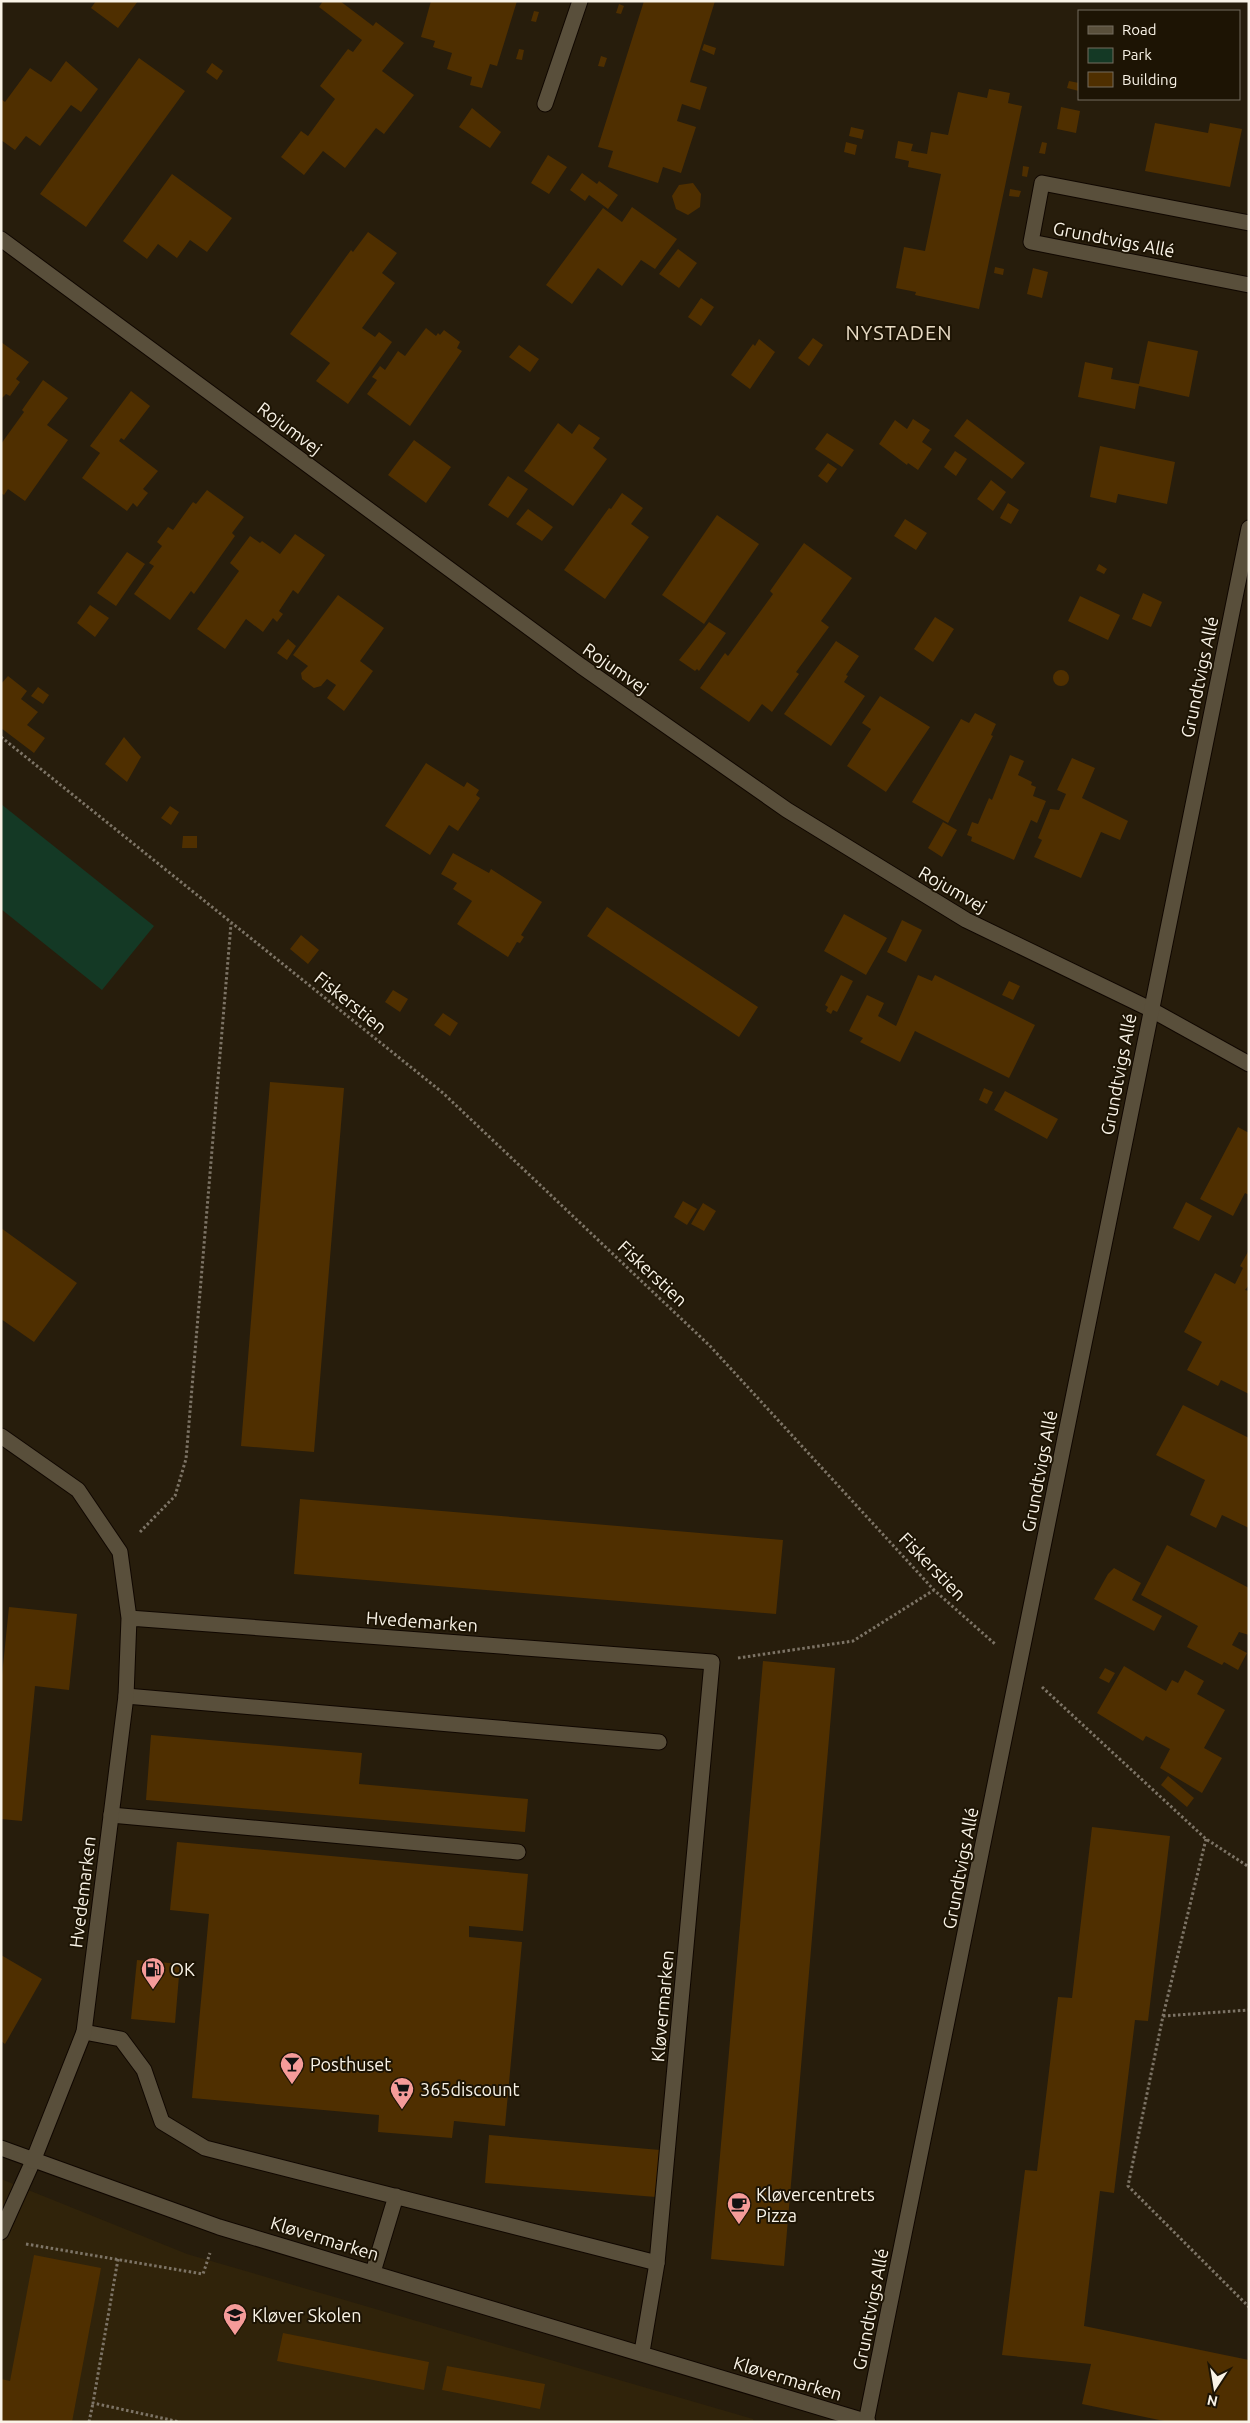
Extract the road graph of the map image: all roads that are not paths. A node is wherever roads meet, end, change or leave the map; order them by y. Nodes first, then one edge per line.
1 (580, 1) edge
2 (545, 104) dead end
3 (1249, 223) edge
4 (1, 239) edge
5 (1249, 285) edge
6 (1249, 528) edge
7 (1150, 1009) junction
8 (1249, 1064) edge
9 (1, 1436) edge
10 (130, 1618) junction
11 (712, 1662) joint
12 (126, 1696) junction
13 (659, 1742) dead end
14 (111, 1815) junction
15 (518, 1852) dead end
16 (84, 2032) junction
17 (1, 2148) edge
18 (33, 2161) junction
19 (396, 2196) junction
20 (1, 2232) edge
21 (657, 2263) junction
22 (373, 2272) junction
23 (642, 2352) junction
24 (867, 2422) edge

1 - 2 street
3 - 5 street, Grundtvigs Allé
4 - 7 street, Rojumvej
6 - 7 street, Grundtvigs Allé
7 - 8 street, Rojumvej
7 - 24 street, Grundtvigs Allé
9 - 10 street, Hvedemarken
10 - 11 street, Hvedemarken
10 - 12 street, Hvedemarken
11 - 21 street, Kløvermarken
12 - 13 street
12 - 14 street, Hvedemarken
14 - 15 street
14 - 16 street, Hvedemarken
16 - 18 street, Hvedemarken
16 - 19 street
17 - 18 street, Kløvermarken
18 - 20 street, Hvedemarken
18 - 22 street, Kløvermarken
19 - 21 street
19 - 22 street
21 - 23 street, Kløvermarken
22 - 23 street, Kløvermarken
23 - 24 street, Kløvermarken

